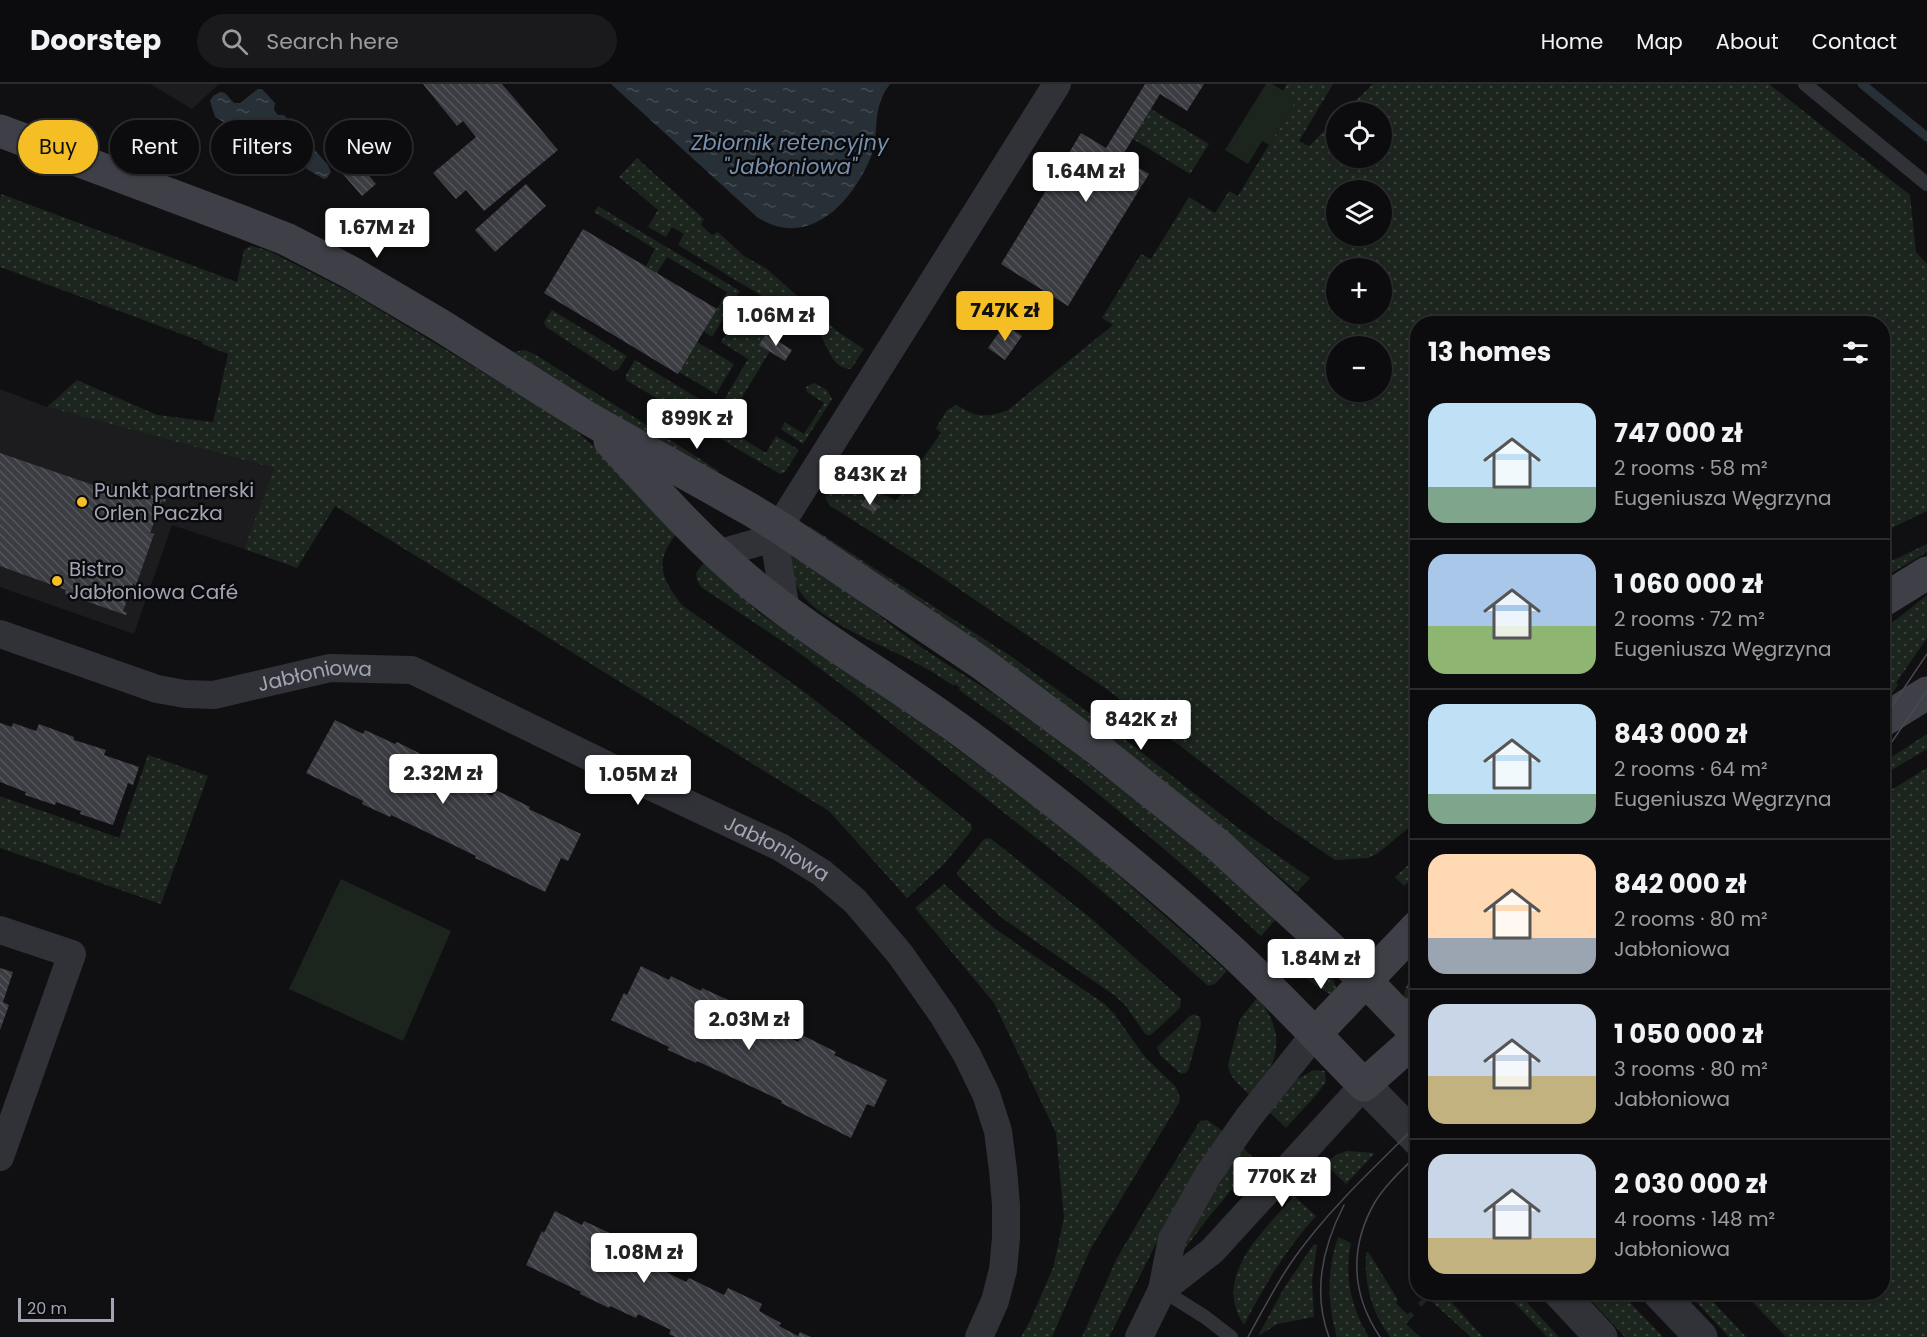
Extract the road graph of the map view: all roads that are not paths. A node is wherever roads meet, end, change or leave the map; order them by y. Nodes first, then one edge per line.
1 (1057, 84) edge
2 (1805, 84) edge
3 (0, 131) edge
4 (1927, 184) edge
5 (589, 418) junction
6 (778, 527) junction
7 (717, 554) junction
8 (1927, 573) edge
9 (1890, 596) edge
10 (786, 610) junction
11 (0, 634) edge
12 (1927, 693) edge
13 (1890, 717) edge
14 (0, 930) edge
15 (1410, 934) edge
16 (1365, 980) junction
17 (1410, 1028) edge
18 (1315, 1034) junction
19 (1410, 1043) edge
20 (1364, 1085) junction
21 (1410, 1132) edge
22 (0, 1157) edge
23 (1162, 1290) junction
24 (1567, 1300) edge
25 (1666, 1300) edge
26 (979, 1337) edge
27 (1139, 1337) edge
28 (1231, 1337) edge
29 (1601, 1337) edge
30 (1701, 1337) edge

1 - 6 street
2 - 4 lane
3 - 5 main road
5 - 6 main road
5 - 7 main road
6 - 7 street
6 - 10 street
6 - 16 main road
7 - 10 main road
8 - 9 main road
10 - 18 main road
11 - 26 street, Jabłoniowa
12 - 13 main road
14 - 22 street
15 - 16 main road
16 - 17 main road
16 - 18 main road
18 - 20 main road
18 - 23 street
19 - 20 main road
20 - 21 street
20 - 23 street
23 - 27 street
23 - 28 lane
24 - 29 street
25 - 30 street

